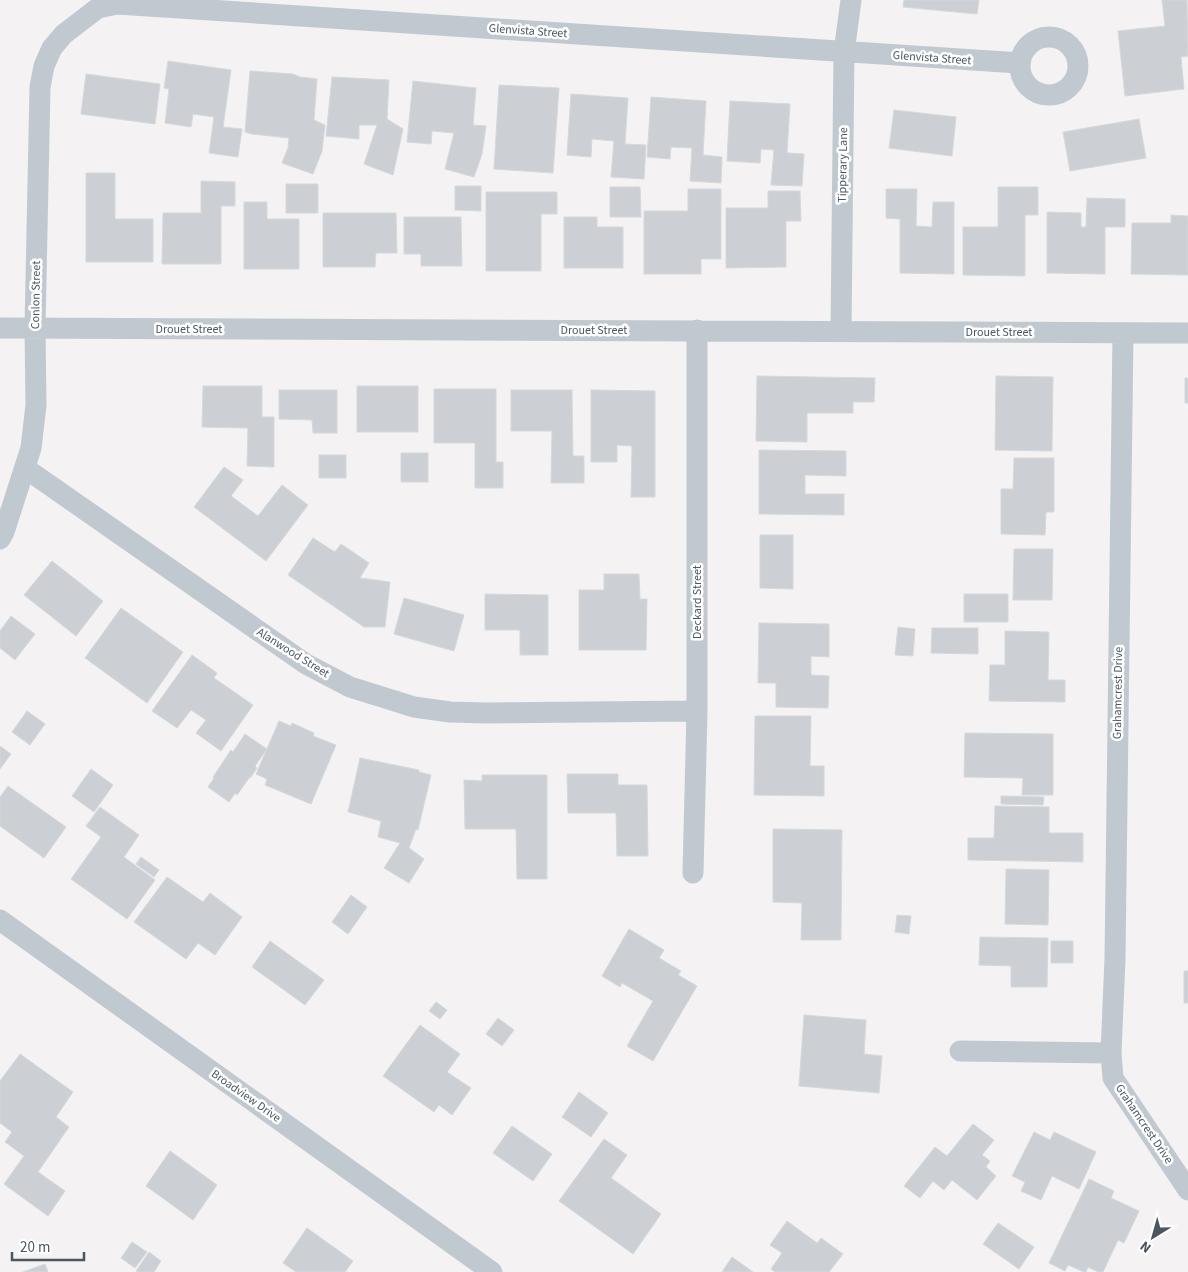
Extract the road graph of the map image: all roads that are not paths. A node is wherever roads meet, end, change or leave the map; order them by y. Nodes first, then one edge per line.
1 (851, 0) edge
2 (52, 48) joint
3 (844, 52) junction
4 (1020, 63) dead end
5 (0, 328) edge
6 (35, 328) junction
7 (697, 330) junction
8 (841, 331) junction
9 (1123, 333) junction
10 (1188, 333) edge
11 (25, 468) junction
12 (0, 540) edge
13 (697, 711) junction
14 (693, 874) dead end
15 (0, 920) edge
16 (960, 1051) dead end
17 (1111, 1053) junction
18 (1188, 1190) edge
19 (492, 1272) edge

1 - 3 street, Tipperary Lane
2 - 3 street, Glenvista Street
2 - 6 street, Conlon Street
3 - 4 street, Glenvista Street
3 - 8 street, Tipperary Lane
5 - 6 street, Drouet Street
6 - 7 street, Drouet Street
6 - 11 street, Conlon Street
7 - 8 street, Drouet Street
7 - 13 street, Deckard Street
8 - 9 street, Drouet Street
9 - 10 street, Drouet Street
9 - 17 street, Grahamcrest Drive
11 - 12 street, Conlon Street
11 - 13 street, Alanwood Street
13 - 14 street, Deckard Street
15 - 19 street, Broadview Drive
16 - 17 street
17 - 18 street, Grahamcrest Drive

